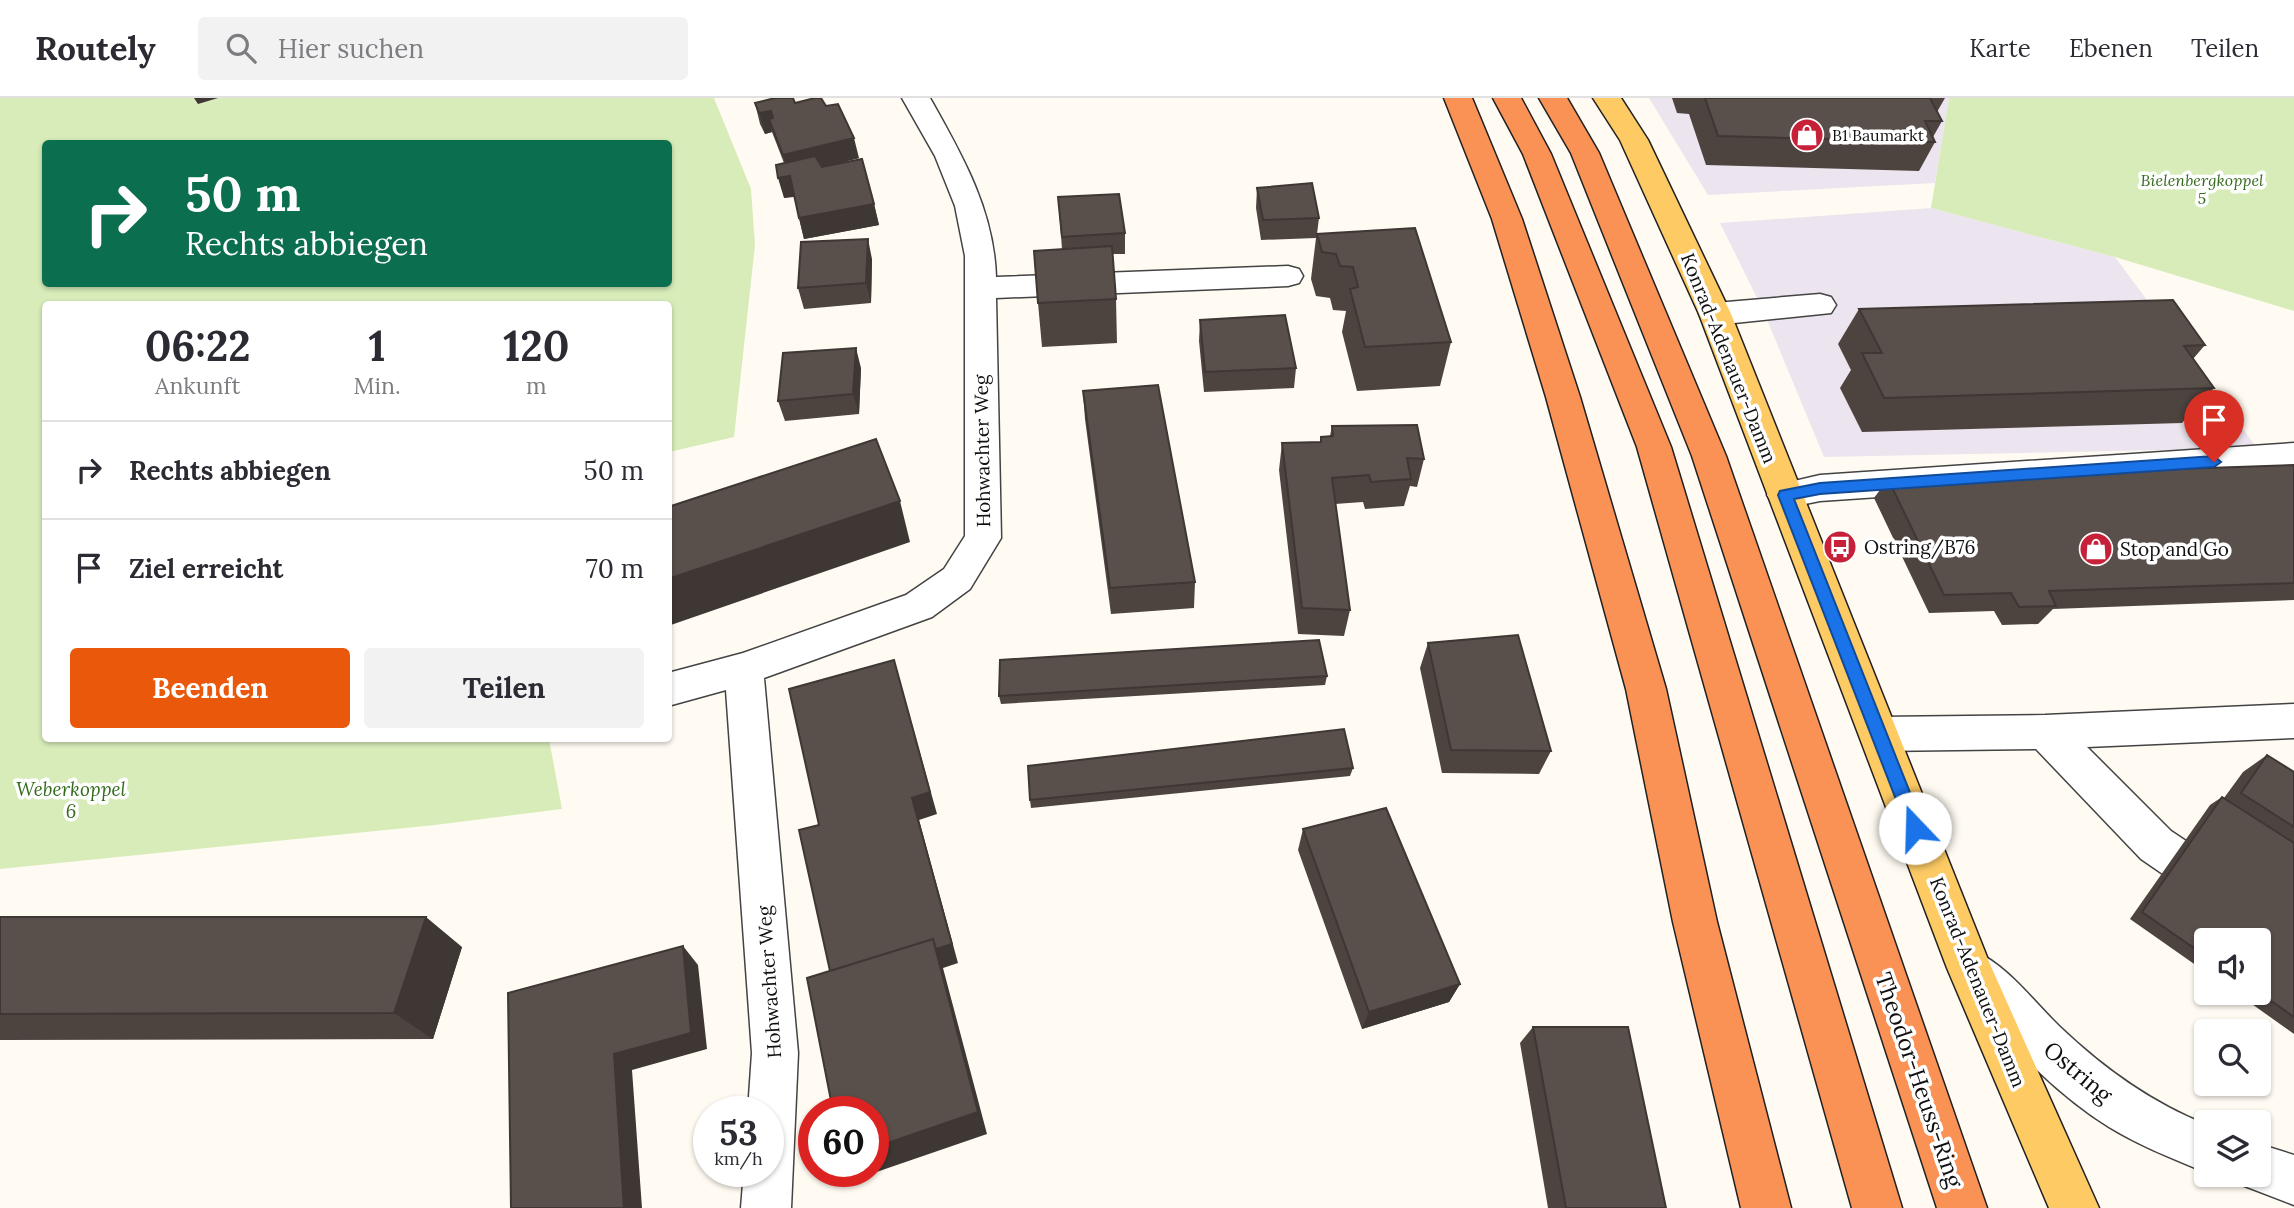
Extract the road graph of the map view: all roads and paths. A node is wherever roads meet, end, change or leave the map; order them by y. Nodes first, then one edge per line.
1 (916, 98) edge
2 (1458, 98) edge
3 (1507, 98) edge
4 (1553, 98) edge
5 (1606, 98) edge
6 (1288, 276) dead end
7 (980, 288) junction
8 (1820, 305) dead end
9 (1715, 314) junction
10 (2294, 456) edge
11 (1785, 495) junction
12 (744, 668) junction
13 (672, 689) edge
14 (2294, 721) edge
15 (2045, 732) junction
16 (1879, 734) junction
17 (2294, 938) edge
18 (1969, 968) junction
19 (772, 1096) edge
20 (2194, 1144) edge
21 (2271, 1172) edge
22 (2294, 1180) edge
23 (767, 1187) edge
24 (766, 1208) edge
25 (1766, 1208) edge
26 (1877, 1208) edge
27 (1962, 1208) edge
28 (2074, 1208) edge

1 - 7 street, Hohwachter Weg
2 - 25 highway
3 - 26 highway
4 - 27 highway, Theodor-Heuss-Ring
5 - 9 main road, Konrad-Adenauer-Damm
6 - 7 street
7 - 12 street, Hohwachter Weg
8 - 9 street
9 - 11 main road, Konrad-Adenauer-Damm
10 - 11 street
11 - 16 main road, Konrad-Adenauer-Damm
12 - 13 street, Hohwachter Weg
12 - 19 street, Hohwachter Weg
14 - 15 street
15 - 16 street
15 - 17 street
16 - 18 main road, Konrad-Adenauer-Damm
18 - 20 street, Ostring
18 - 28 main road, Konrad-Adenauer-Damm
21 - 22 street
23 - 24 street, Hohwachter Weg

